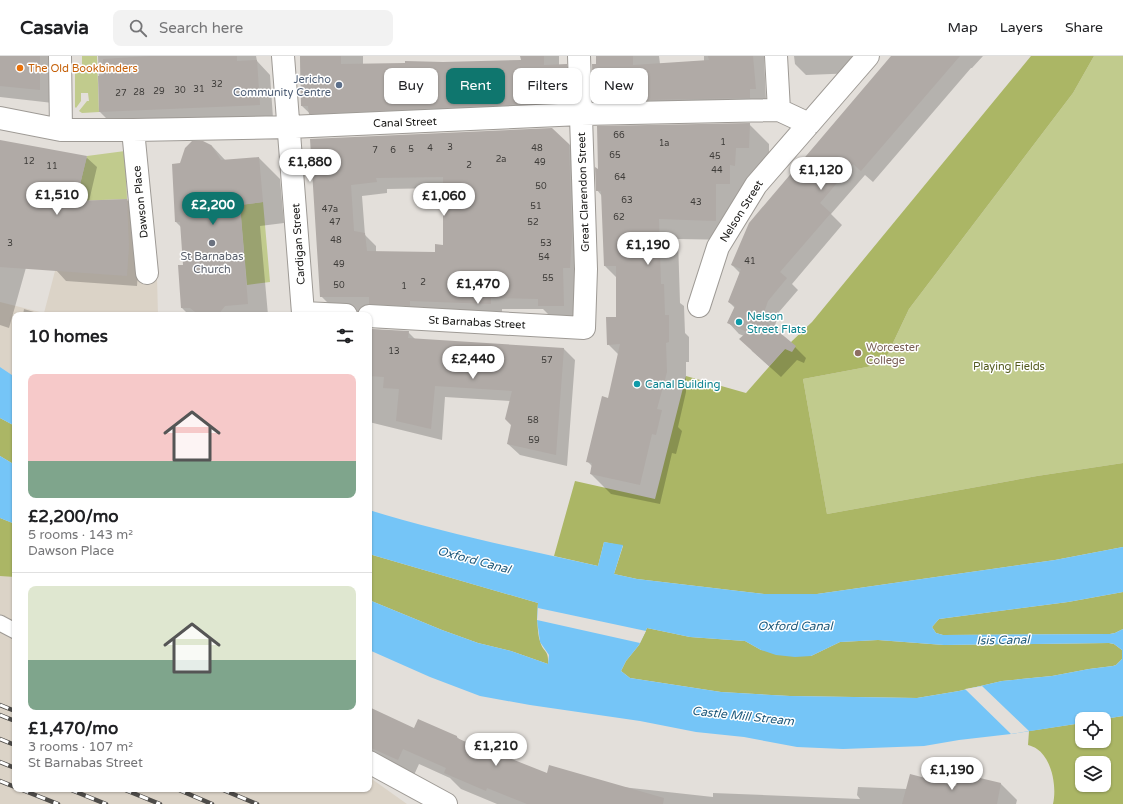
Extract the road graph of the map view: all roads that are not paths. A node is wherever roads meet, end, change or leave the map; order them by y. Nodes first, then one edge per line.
1 (60, 56) edge
2 (282, 56) edge
3 (579, 56) edge
4 (776, 56) edge
5 (868, 56) edge
6 (779, 110) junction
7 (581, 114) junction
8 (0, 118) edge
9 (809, 124) junction
10 (289, 127) junction
11 (61, 130) junction
12 (133, 130) junction
13 (147, 273) dead end
14 (699, 306) dead end
15 (303, 312) edge
16 (372, 316) edge
17 (584, 328) joint
18 (0, 624) edge
19 (12, 630) edge
20 (372, 764) edge
21 (446, 804) edge

1 - 11 street
2 - 10 street, Cardigan Street
3 - 7 street, Great Clarendon Street
4 - 6 street
5 - 9 street, Nelson Street
6 - 7 street, Canal Street
6 - 9 street, Canal Street
7 - 10 street, Canal Street
7 - 17 street, Great Clarendon Street
8 - 11 street, Canal Street
9 - 14 street, Nelson Street
10 - 12 street, Canal Street
10 - 15 street, Cardigan Street
11 - 12 street, Canal Street
12 - 13 street, Dawson Place
16 - 17 street, St Barnabas Street
18 - 19 lane
20 - 21 street

